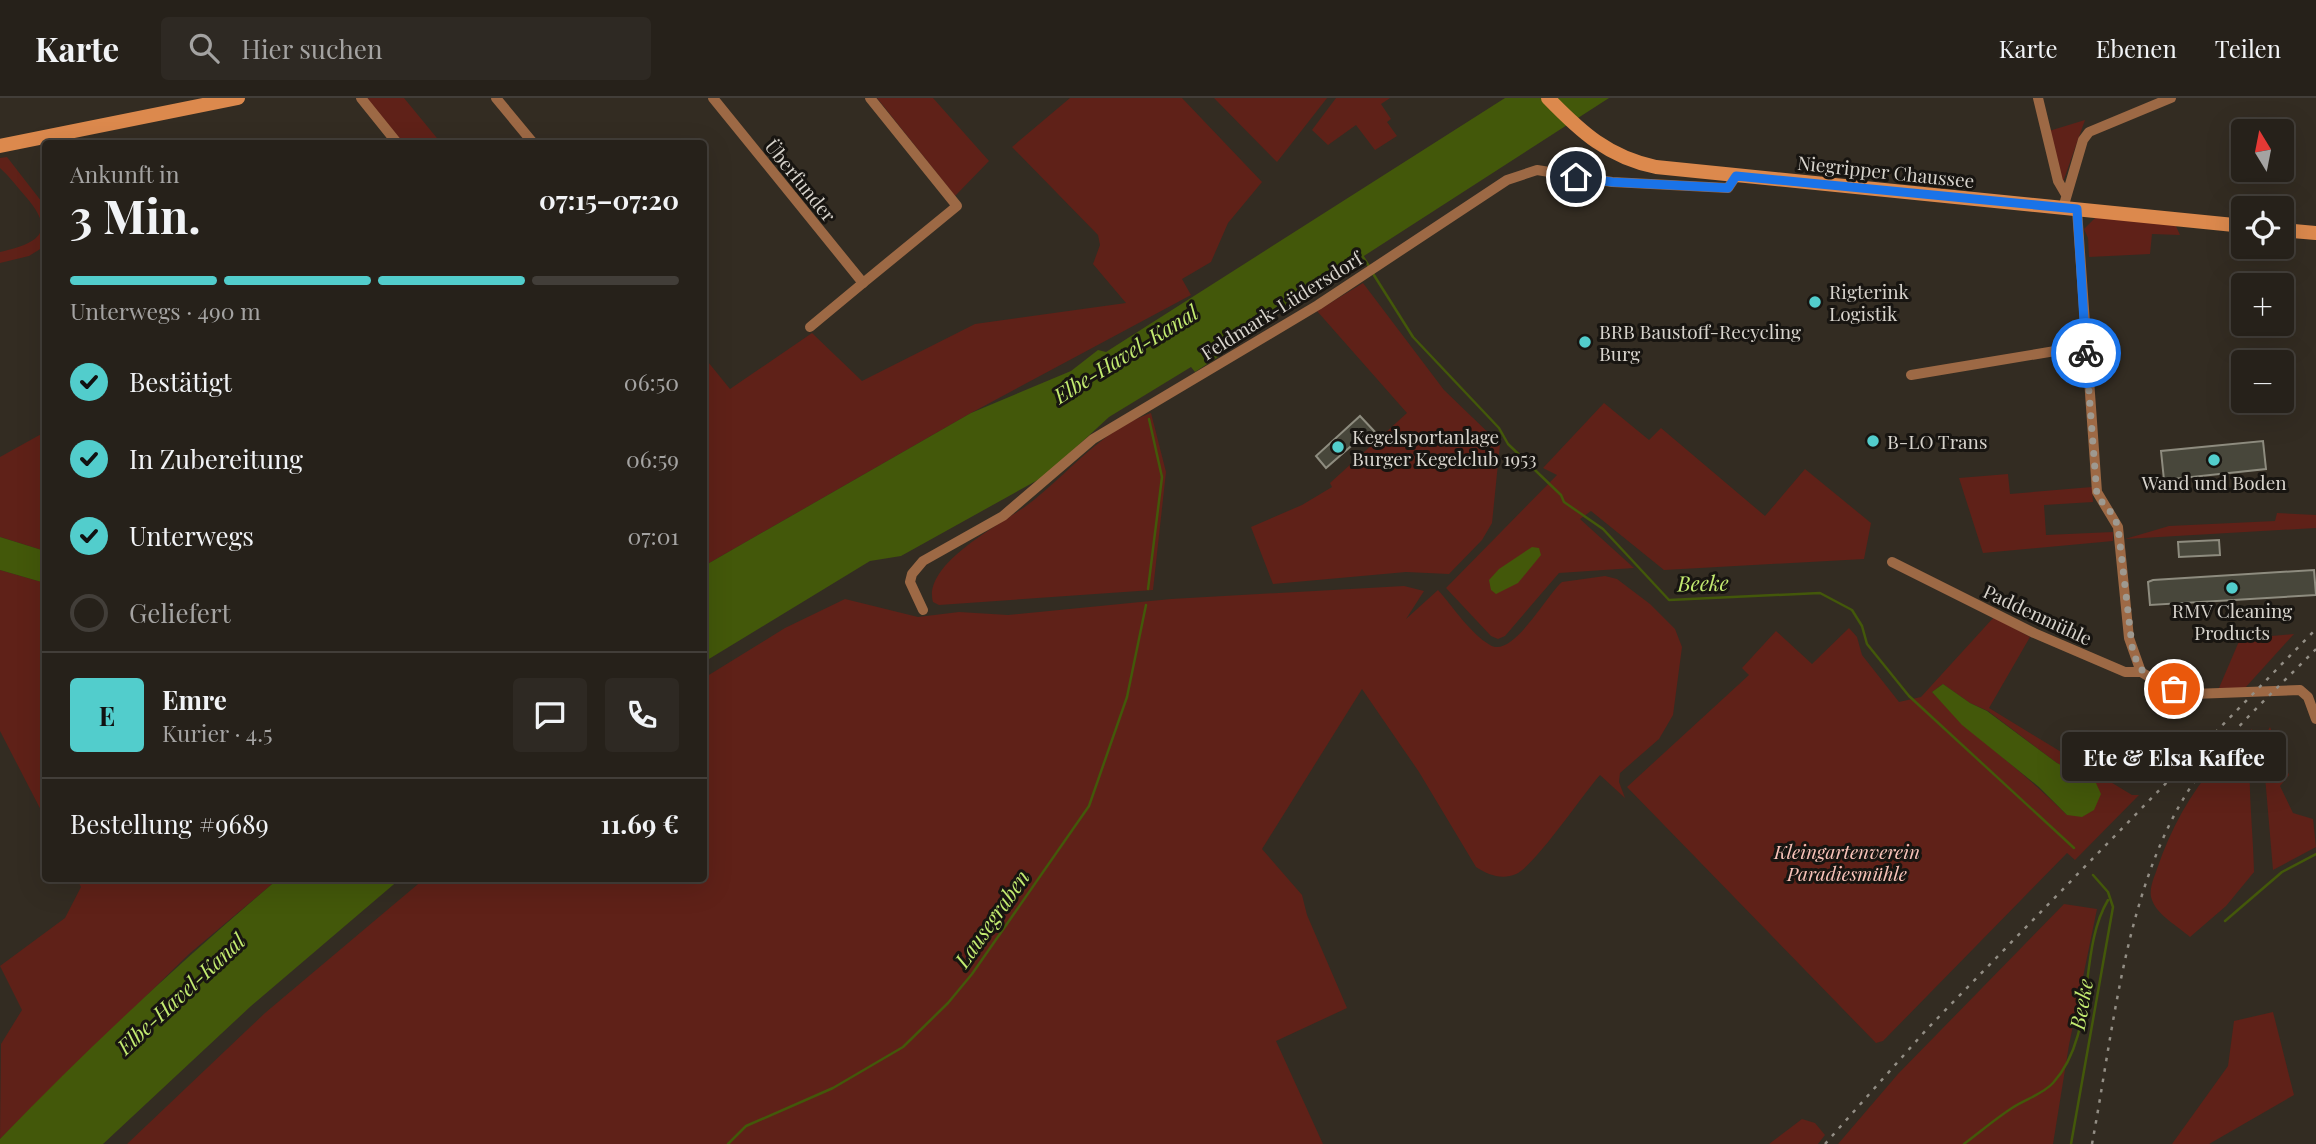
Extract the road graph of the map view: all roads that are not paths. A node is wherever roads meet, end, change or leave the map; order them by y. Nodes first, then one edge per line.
1 (238, 98) edge
2 (361, 98) edge
3 (496, 98) edge
4 (713, 98) edge
5 (870, 98) edge
6 (1548, 98) edge
7 (2038, 98) edge
8 (2171, 98) edge
9 (395, 140) edge
10 (531, 140) edge
11 (0, 146) edge
12 (1736, 176) junction
13 (2065, 193) junction
14 (2070, 209) junction
15 (2231, 225) edge
16 (2294, 231) edge
17 (2316, 233) edge
18 (863, 284) junction
19 (810, 327) dead end
20 (2085, 346) junction
21 (1910, 375) dead end
22 (1892, 562) dead end
23 (923, 610) dead end
24 (2141, 672) junction
25 (2316, 719) edge

1 - 11 main road
2 - 9 street
3 - 10 street
4 - 18 street, Überfunder
5 - 18 street
6 - 12 main road, Niegripper Chaussee
7 - 13 street
8 - 13 street
12 - 14 main road, Niegripper Chaussee
12 - 23 street, Feldmark-Lüdersdorf
13 - 14 street
14 - 15 main road, Niegripper Chaussee
14 - 20 street
16 - 17 main road
18 - 19 street
20 - 21 street
20 - 24 street
22 - 24 street, Paddenmühle
24 - 25 street, Paddenmühle

